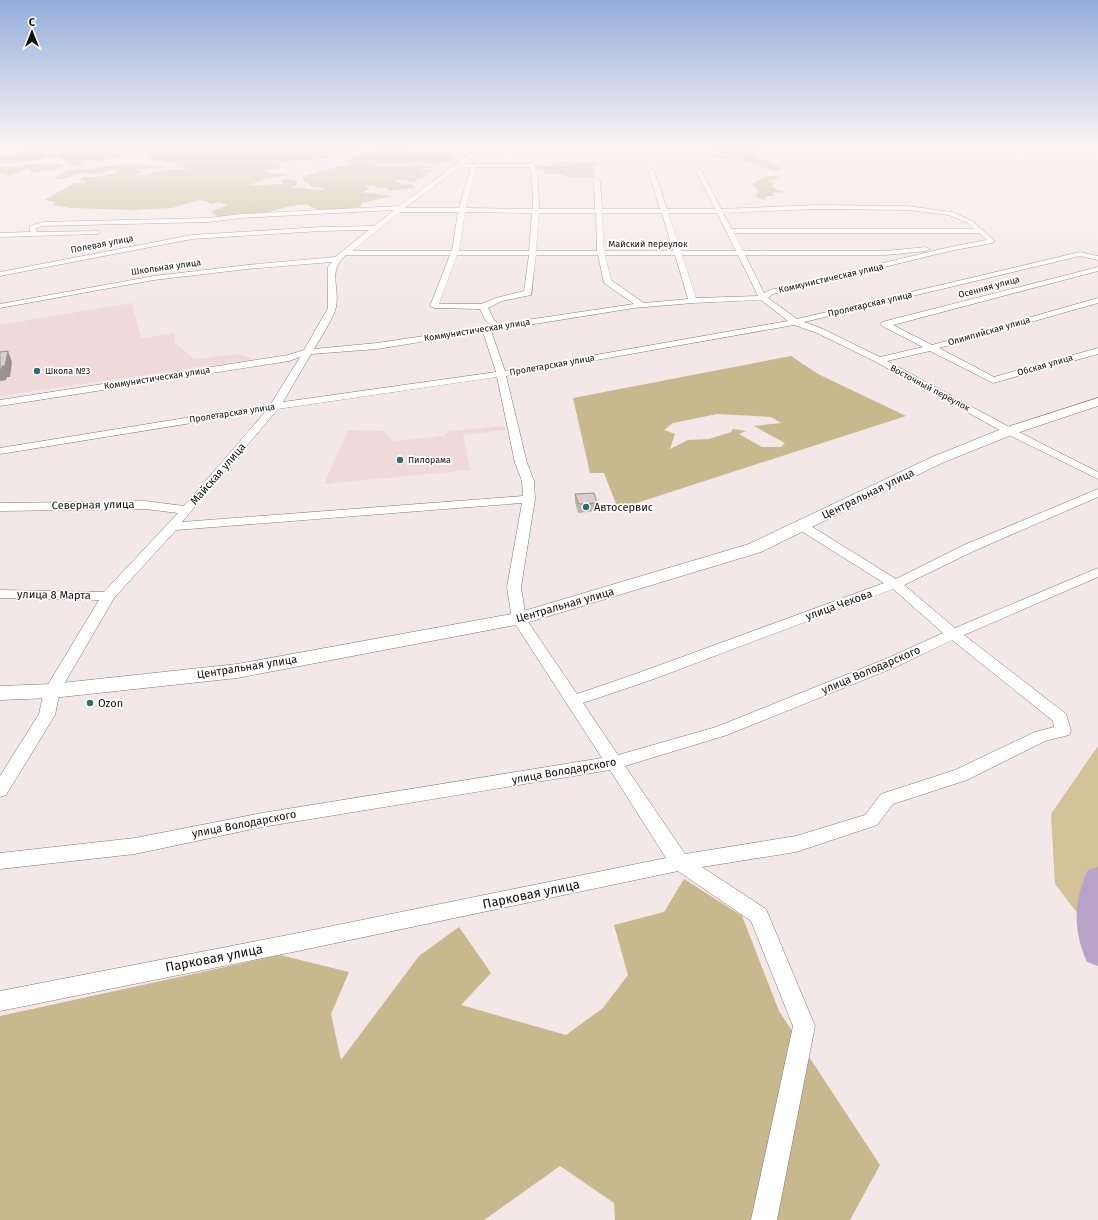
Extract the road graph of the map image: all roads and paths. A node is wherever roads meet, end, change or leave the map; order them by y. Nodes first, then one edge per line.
1 (411, 201) edge
2 (464, 201) edge
3 (535, 201) edge
4 (599, 201) edge
5 (662, 201) edge
6 (713, 201) edge
7 (400, 209) junction
8 (462, 210) junction
9 (535, 210) junction
10 (600, 211) junction
11 (665, 211) junction
12 (718, 211) junction
13 (377, 228) junction
14 (728, 231) junction
15 (981, 231) junction
16 (97, 232) dead end
17 (0, 235) edge
18 (31, 235) junction
19 (950, 249) junction
20 (455, 252) junction
21 (532, 252) junction
22 (601, 253) junction
23 (679, 253) junction
24 (742, 253) junction
25 (341, 256) junction
26 (1098, 258) edge
27 (309, 262) junction
28 (1098, 269) edge
29 (332, 272) junction
30 (0, 274) edge
31 (763, 298) junction
32 (1098, 300) edge
33 (693, 301) junction
34 (642, 305) junction
35 (0, 306) edge
36 (483, 307) junction
37 (795, 322) junction
38 (491, 327) junction
39 (931, 348) junction
40 (1098, 350) edge
41 (308, 352) junction
42 (879, 360) junction
43 (501, 374) junction
44 (1098, 402) edge
45 (0, 403) edge
46 (275, 406) junction
47 (1009, 431) junction
48 (0, 451) edge
49 (1098, 476) edge
50 (1098, 493) edge
51 (529, 499) junction
52 (0, 507) edge
53 (186, 510) junction
54 (802, 526) junction
55 (172, 527) junction
56 (1098, 572) edge
57 (895, 584) junction
58 (0, 594) edge
59 (108, 596) junction
60 (520, 620) junction
61 (953, 634) junction
62 (52, 691) junction
63 (0, 693) edge
64 (573, 701) junction
65 (614, 763) junction
66 (0, 790) edge
67 (0, 861) edge
68 (680, 863) junction
69 (0, 1001) edge
70 (764, 1220) edge

1 - 7 street
2 - 8 street
3 - 9 street
4 - 10 street
5 - 11 street
6 - 12 street
7 - 8 street
7 - 13 street
7 - 18 street
8 - 9 street
8 - 20 street
9 - 10 street
9 - 21 street
10 - 11 street
10 - 22 street
11 - 12 street
11 - 23 street
12 - 14 street
12 - 15 street
13 - 25 street
13 - 30 street, Полевая улица
14 - 15 street
14 - 24 street
15 - 19 street
16 - 18 street
17 - 18 street
19 - 24 street, Майский переулок
19 - 31 street, Коммунистическая улица
20 - 21 street, Майский переулок
20 - 25 street, Майский переулок
20 - 36 street
21 - 22 street, Майский переулок
21 - 36 street
22 - 23 street, Майский переулок
22 - 34 street
23 - 24 street, Майский переулок
23 - 33 street
24 - 31 street
25 - 27 street, Школьная улица
25 - 29 street, Майская улица
26 - 37 street, Пролетарская улица
27 - 29 street
27 - 35 street, Школьная улица
28 - 39 street, Осенняя улица
29 - 41 street, Майская улица
31 - 33 street, Коммунистическая улица
31 - 37 street, Восточный переулок
32 - 39 street, Олимпийская улица
33 - 34 street, Коммунистическая улица
34 - 38 street, Коммунистическая улица
36 - 38 street
37 - 42 street, Восточный переулок
37 - 43 street, Пролетарская улица
38 - 41 street, Коммунистическая улица
38 - 43 street
39 - 40 street, Обская улица
39 - 42 street, Олимпийская улица
41 - 45 street, Коммунистическая улица
41 - 46 street, Майская улица
42 - 47 street, Восточный переулок
43 - 46 street, Пролетарская улица
43 - 51 street
44 - 47 main road, Центральная улица
46 - 48 street, Пролетарская улица
46 - 53 street, Майская улица
47 - 49 street, Восточный переулок
47 - 54 main road, Центральная улица
50 - 57 street, улица Чехова
51 - 55 street
51 - 60 street
52 - 53 street, Северная улица
53 - 55 street, Майская улица
54 - 57 street
54 - 60 main road, Центральная улица
55 - 59 street, Майская улица
56 - 61 street, улица Володарского
57 - 61 street
57 - 64 street, улица Чехова
58 - 59 street, улица 8 Марта
59 - 62 street, Майская улица
60 - 62 main road, Центральная улица
60 - 64 street
61 - 65 street, улица Володарского
61 - 68 street, Парковая улица
62 - 63 main road, Центральная улица
62 - 66 street, Майская улица
64 - 65 street
65 - 67 street, улица Володарского
65 - 68 street
68 - 69 street, Парковая улица
68 - 70 street

